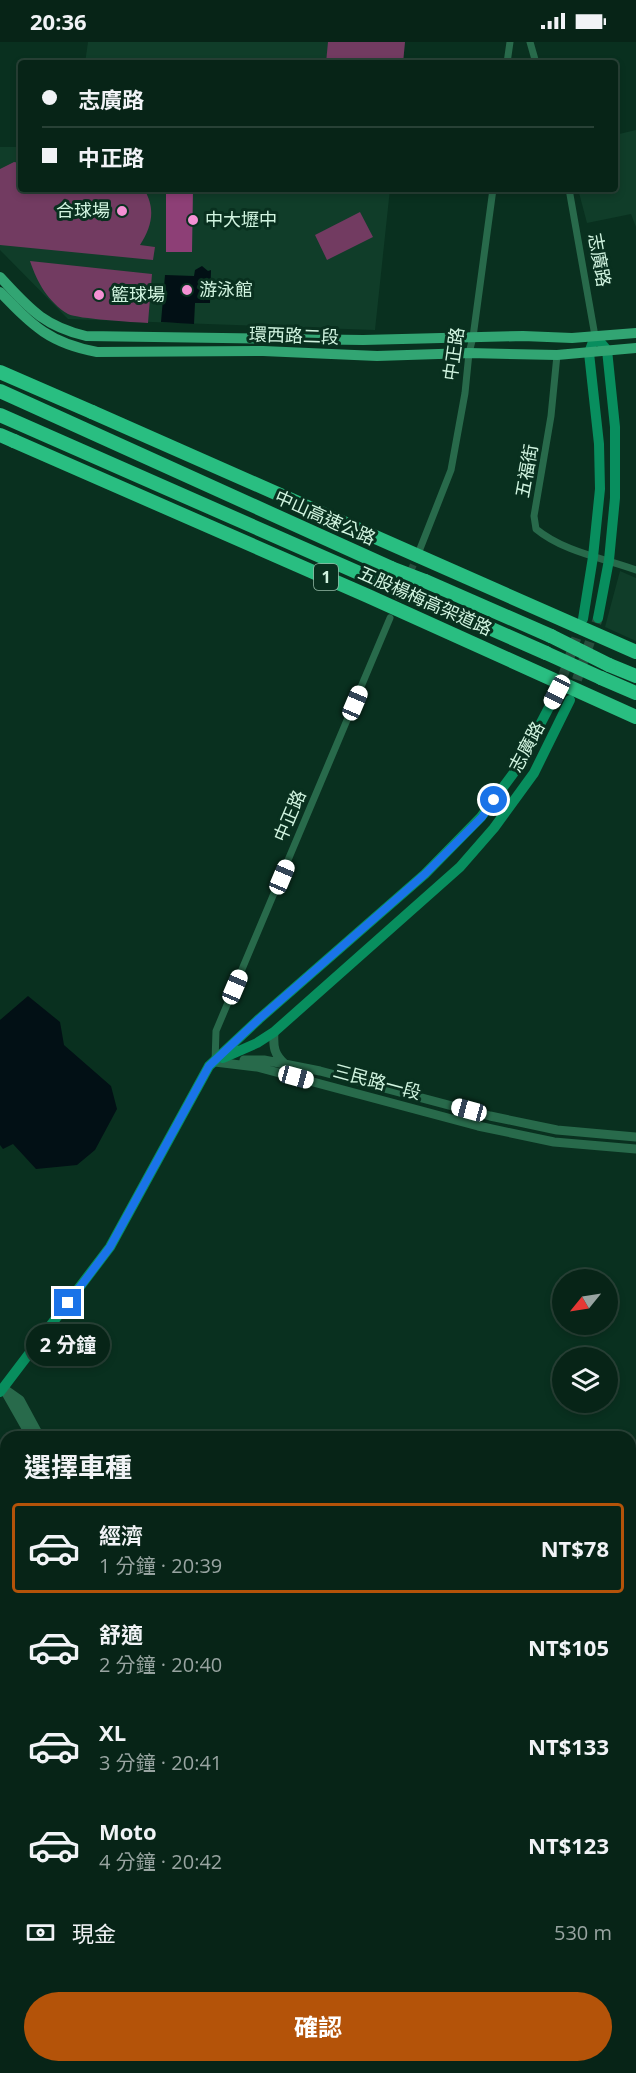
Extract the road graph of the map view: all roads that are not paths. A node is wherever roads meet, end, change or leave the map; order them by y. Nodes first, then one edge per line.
1 (510, 42) edge
2 (530, 42) edge
3 (507, 60) edge
4 (535, 60) edge
5 (493, 192) edge
6 (569, 192) edge
7 (0, 277) edge
8 (0, 292) edge
9 (636, 333) edge
10 (595, 336) junction
11 (473, 337) junction
12 (636, 348) edge
13 (607, 350) junction
14 (469, 353) junction
15 (589, 353) junction
16 (557, 355) junction
17 (0, 372) edge
18 (0, 391) edge
19 (0, 415) edge
20 (0, 435) edge
21 (418, 554) tunnel mouth
22 (594, 557) junction
23 (609, 560) junction
24 (636, 570) edge
25 (390, 618) tunnel mouth
26 (598, 618) tunnel mouth
27 (583, 619) tunnel mouth
28 (636, 652) edge
29 (636, 676) edge
30 (557, 692) tunnel mouth
31 (636, 693) edge
32 (570, 700) tunnel mouth
33 (636, 717) edge
34 (274, 1032) junction
35 (215, 1062) junction
36 (286, 1065) junction
37 (636, 1137) edge
38 (636, 1149) edge
39 (1, 1388) edge
40 (27, 1431) edge
41 (37, 1431) edge

1 - 3 street
2 - 4 street
5 - 11 street, 中正路
6 - 10 street, 志廣路
7 - 11 main road, 環西路二段
8 - 14 main road, 環西路二段
9 - 10 main road, 環西路二段
10 - 11 main road, 環西路二段
10 - 13 main road
10 - 15 main road, 志廣路
11 - 14 street, 中正路
12 - 13 main road, 環西路二段
13 - 15 main road, 環西路二段
13 - 23 main road
14 - 16 main road, 環西路二段
14 - 21 street, 中正路
15 - 16 main road, 環西路二段
15 - 22 main road, 志廣路
16 - 22 street, 五福街
17 - 28 highway, 五股楊梅高架道路, bridge
18 - 29 highway, 中山高速公路 / 1, bridge
19 - 31 highway, 中山高速公路 / 1, bridge
20 - 33 highway, 五股楊梅高架道路 / 1, bridge
22 - 23 street
22 - 27 main road, 志廣路
23 - 24 street
23 - 26 main road
25 - 35 street, 中正路
30 - 35 main road, 志廣路
32 - 34 main road, 志廣路
34 - 35 main road, 志廣路
34 - 36 street
35 - 36 street, 三民路一段
35 - 38 street, 三民路一段
35 - 39 main road
36 - 37 street, 三民路一段
39 - 40 street
39 - 41 street

